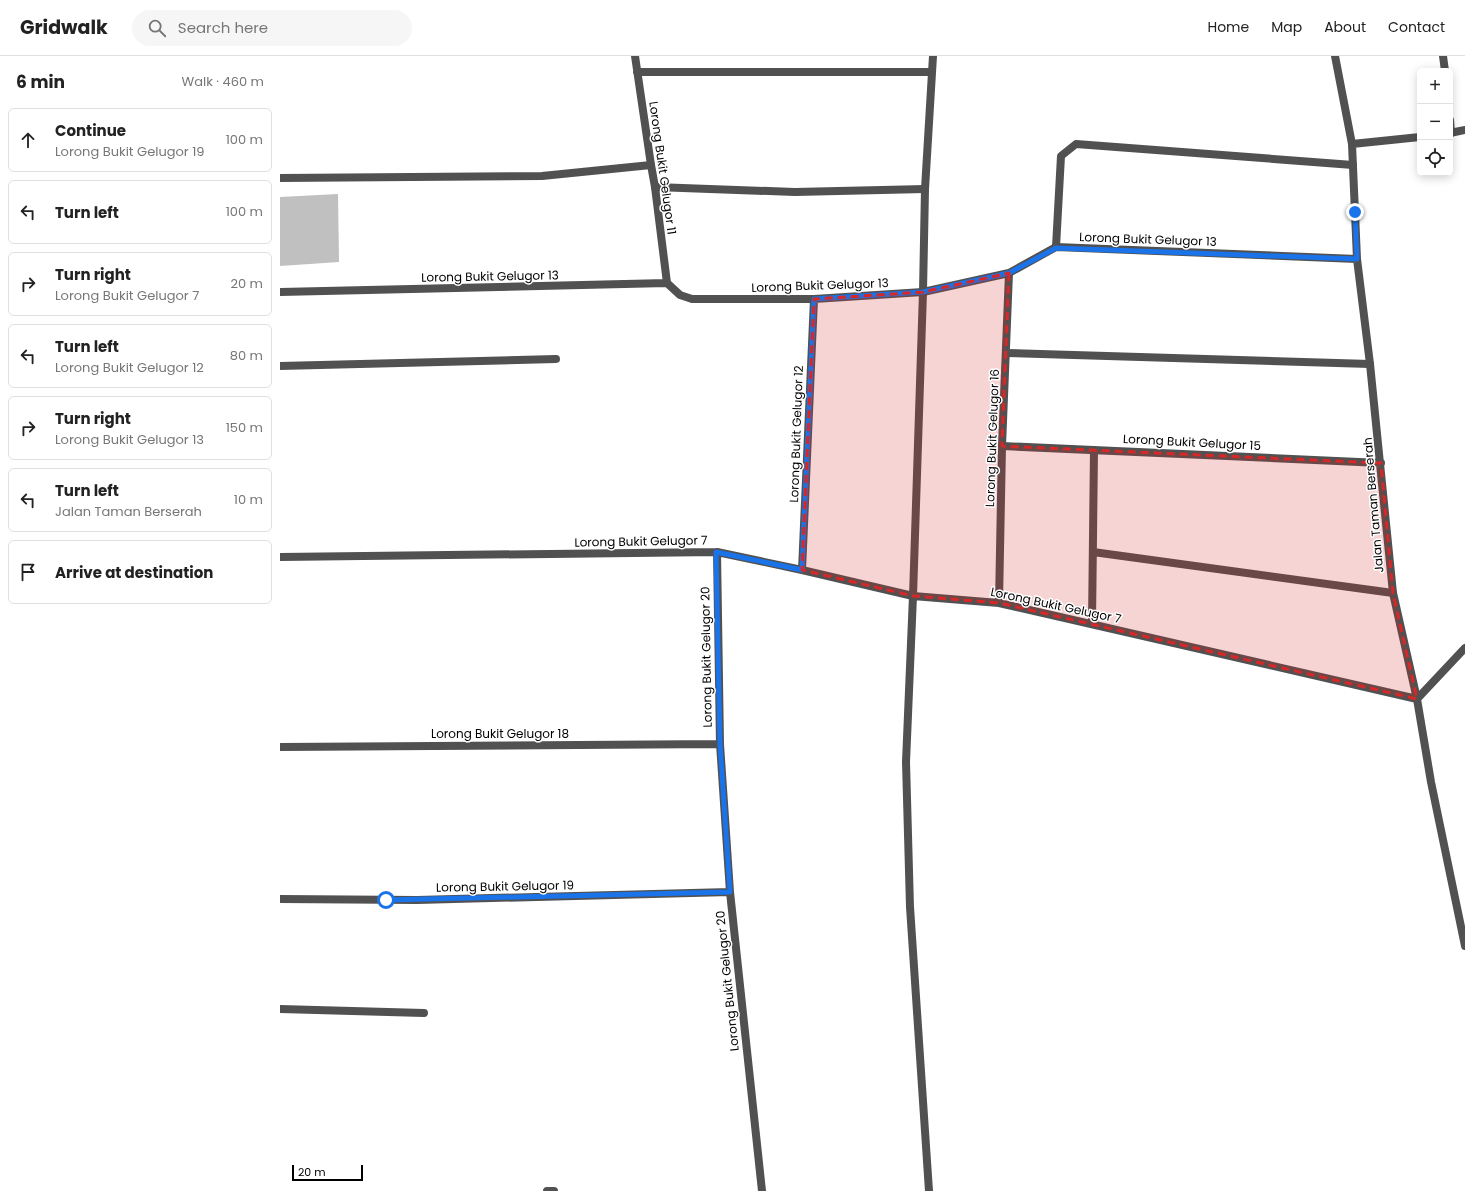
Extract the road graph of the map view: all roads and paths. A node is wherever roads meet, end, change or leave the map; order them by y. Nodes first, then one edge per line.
1 (635, 56) edge
2 (933, 56) edge
3 (1335, 56) edge
4 (1443, 56) edge
5 (1445, 68) edge
6 (637, 72) junction
7 (932, 72) junction
8 (1465, 130) edge
9 (1453, 133) edge
10 (1417, 137) edge
11 (1352, 144) junction
12 (651, 165) junction
13 (1353, 165) junction
14 (280, 178) edge
15 (656, 187) junction
16 (925, 189) junction
17 (1056, 248) junction
18 (1357, 259) junction
19 (1009, 273) junction
20 (667, 283) junction
21 (280, 292) edge
22 (923, 292) junction
23 (814, 299) junction
24 (1006, 353) junction
25 (556, 359) dead end
26 (1370, 364) junction
27 (280, 366) edge
28 (1002, 446) junction
29 (1094, 450) junction
30 (1381, 463) junction
31 (716, 552) junction
32 (1093, 552) junction
33 (280, 557) edge
34 (802, 570) junction
35 (1393, 593) junction
36 (913, 596) junction
37 (999, 603) junction
38 (1092, 624) junction
39 (1465, 648) edge
40 (1417, 699) junction
41 (720, 744) junction
42 (280, 747) edge
43 (730, 892) junction
44 (280, 900) edge
45 (1465, 946) edge
46 (280, 1009) edge
47 (424, 1013) dead end
48 (547, 1191) edge
49 (554, 1191) edge
50 (762, 1191) edge
51 (929, 1191) edge

1 - 6 street, Lorong Bukit Gelugor 11
2 - 7 street
3 - 11 street, Jalan Taman Berserah
4 - 5 street
6 - 7 street
6 - 12 street, Lorong Bukit Gelugor 11
7 - 16 street
8 - 9 street
10 - 11 street
11 - 13 street, Jalan Taman Berserah
12 - 14 street
12 - 15 street, Lorong Bukit Gelugor 11
13 - 17 street
13 - 18 street, Jalan Taman Berserah
15 - 16 street
15 - 20 street, Lorong Bukit Gelugor 11
16 - 22 street
17 - 18 street, Lorong Bukit Gelugor 13
17 - 19 street, Lorong Bukit Gelugor 13
18 - 26 street, Jalan Taman Berserah
19 - 22 street, Lorong Bukit Gelugor 13
19 - 24 street, Lorong Bukit Gelugor 16
20 - 21 street, Lorong Bukit Gelugor 13
20 - 23 street, Lorong Bukit Gelugor 13
22 - 23 street, Lorong Bukit Gelugor 13
22 - 36 street
23 - 34 street, Lorong Bukit Gelugor 12
24 - 26 street
24 - 28 street, Lorong Bukit Gelugor 16
25 - 27 street
26 - 30 street, Jalan Taman Berserah
28 - 29 street, Lorong Bukit Gelugor 15
28 - 37 street, Lorong Bukit Gelugor 16
29 - 30 street, Lorong Bukit Gelugor 15
29 - 32 street
30 - 35 street, Jalan Taman Berserah
31 - 33 street, Lorong Bukit Gelugor 7
31 - 34 street, Lorong Bukit Gelugor 7
31 - 41 street, Lorong Bukit Gelugor 20
32 - 35 street
32 - 38 street
34 - 36 street, Lorong Bukit Gelugor 7
35 - 40 street, Jalan Taman Berserah
36 - 37 street, Lorong Bukit Gelugor 7
36 - 51 street
37 - 38 street, Lorong Bukit Gelugor 7
38 - 40 street, Lorong Bukit Gelugor 7
39 - 40 street
40 - 45 street, Jalan Taman Berserah
41 - 42 street, Lorong Bukit Gelugor 18
41 - 43 street, Lorong Bukit Gelugor 20
43 - 44 street, Lorong Bukit Gelugor 19
43 - 50 street, Lorong Bukit Gelugor 20
46 - 47 street
48 - 49 street

